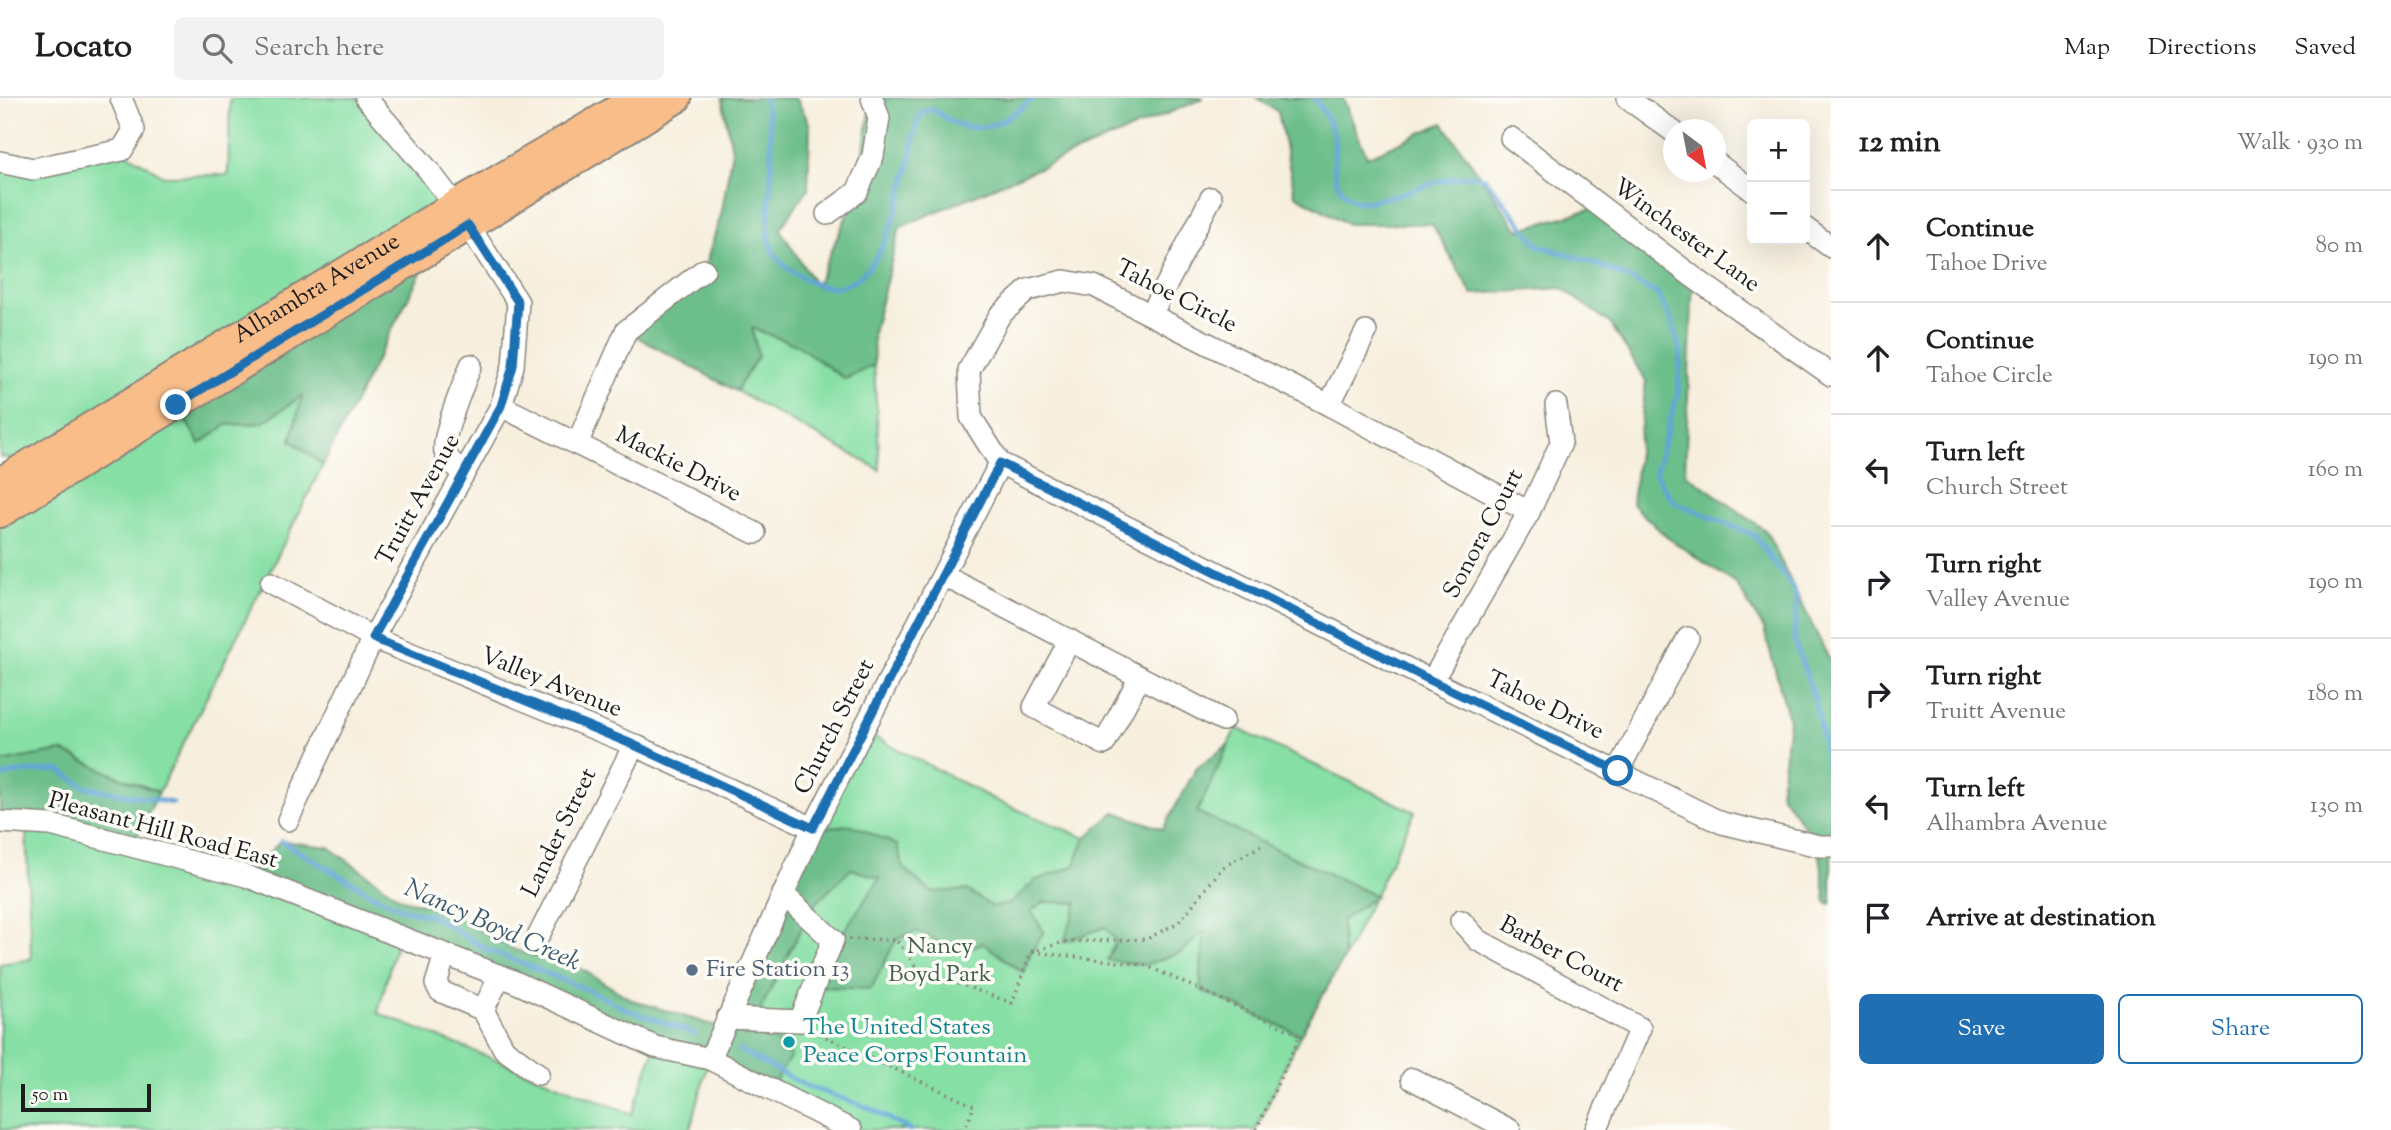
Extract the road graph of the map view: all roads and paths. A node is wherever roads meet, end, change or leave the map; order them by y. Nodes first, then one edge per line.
1 (121, 98) edge
2 (366, 98) edge
3 (637, 98) edge
4 (677, 98) edge
5 (872, 98) edge
6 (1627, 98) edge
7 (1663, 124) edge
8 (1511, 138) dead end
9 (0, 162) edge
10 (1726, 170) edge
11 (1747, 186) edge
12 (1211, 198) dead end
13 (827, 214) dead end
14 (461, 215) junction
15 (1810, 232) edge
16 (1831, 247) edge
17 (704, 270) dead end
18 (1152, 313) junction
19 (1366, 332) dead end
20 (471, 365) dead end
21 (1831, 375) edge
22 (1329, 405) junction
23 (1556, 405) dead end
24 (501, 406) junction
25 (577, 444) junction
26 (1000, 463) junction
27 (464, 473) junction
28 (0, 482) edge
29 (1529, 512) junction
30 (0, 513) edge
31 (755, 533) dead end
32 (943, 575) junction
33 (271, 583) dead end
34 (373, 638) junction
35 (1688, 638) dead end
36 (1070, 640) junction
37 (1140, 677) junction
38 (1432, 681) junction
39 (1223, 720) dead end
40 (634, 745) junction
41 (1618, 771) junction
42 (288, 820) dead end
43 (0, 822) edge
44 (813, 828) junction
45 (1264, 844) dead end
46 (1831, 846) edge
47 (783, 894) junction
48 (1461, 921) dead end
49 (839, 938) dead end
50 (534, 945) dead end
51 (1031, 952) junction
52 (445, 954) junction
53 (500, 976) junction
54 (483, 1010) junction
55 (727, 1017) junction
56 (806, 1028) dead end
57 (710, 1059) junction
58 (538, 1074) dead end
59 (1412, 1079) dead end
60 (851, 1130) edge
61 (965, 1130) edge
62 (1256, 1130) edge
63 (1510, 1130) edge
64 (1596, 1130) edge

1 - 9 street
2 - 14 street, Truitt Avenue
3 - 14 main road, Alhambra Avenue
4 - 14 main road, Alhambra Avenue
5 - 13 street
6 - 7 street
8 - 21 street, Winchester Lane
10 - 11 street
12 - 18 street
14 - 24 street, Truitt Avenue
14 - 28 main road, Alhambra Avenue
14 - 30 main road, Alhambra Avenue
15 - 16 street
17 - 25 street, Mackie Drive
18 - 22 street, Tahoe Circle
18 - 26 street, Tahoe Circle
19 - 22 street
20 - 27 street
22 - 29 street, Tahoe Circle
23 - 29 street, Sonora Court
24 - 25 street, Mackie Drive
24 - 27 street, Truitt Avenue
25 - 31 street, Mackie Drive
26 - 32 street, Church Street
26 - 38 street
27 - 34 street, Truitt Avenue
29 - 38 street, Sonora Court
32 - 36 street
32 - 44 street, Church Street
33 - 34 street, Valley Avenue
34 - 40 street, Valley Avenue
34 - 42 street, Truitt Avenue
35 - 41 street
36 - 37 street
36 - 37 street
37 - 39 street
38 - 41 street, Tahoe Drive
40 - 44 street, Valley Avenue
40 - 50 street, Lander Street
41 - 46 street, Tahoe Drive
43 - 52 street, Pleasant Hill Road East
44 - 47 street, Church Street
45 - 51 path
47 - 55 street, Church Street
47 - 55 street
48 - 64 street, Barber Court
49 - 51 path
51 - 62 path
52 - 53 street, Pleasant Hill Road East
52 - 54 street
53 - 54 street
53 - 57 street, Pleasant Hill Road East
54 - 58 street
55 - 57 street, Church Street
56 - 61 path
57 - 60 street, Pleasant Hill Road East
59 - 63 street

